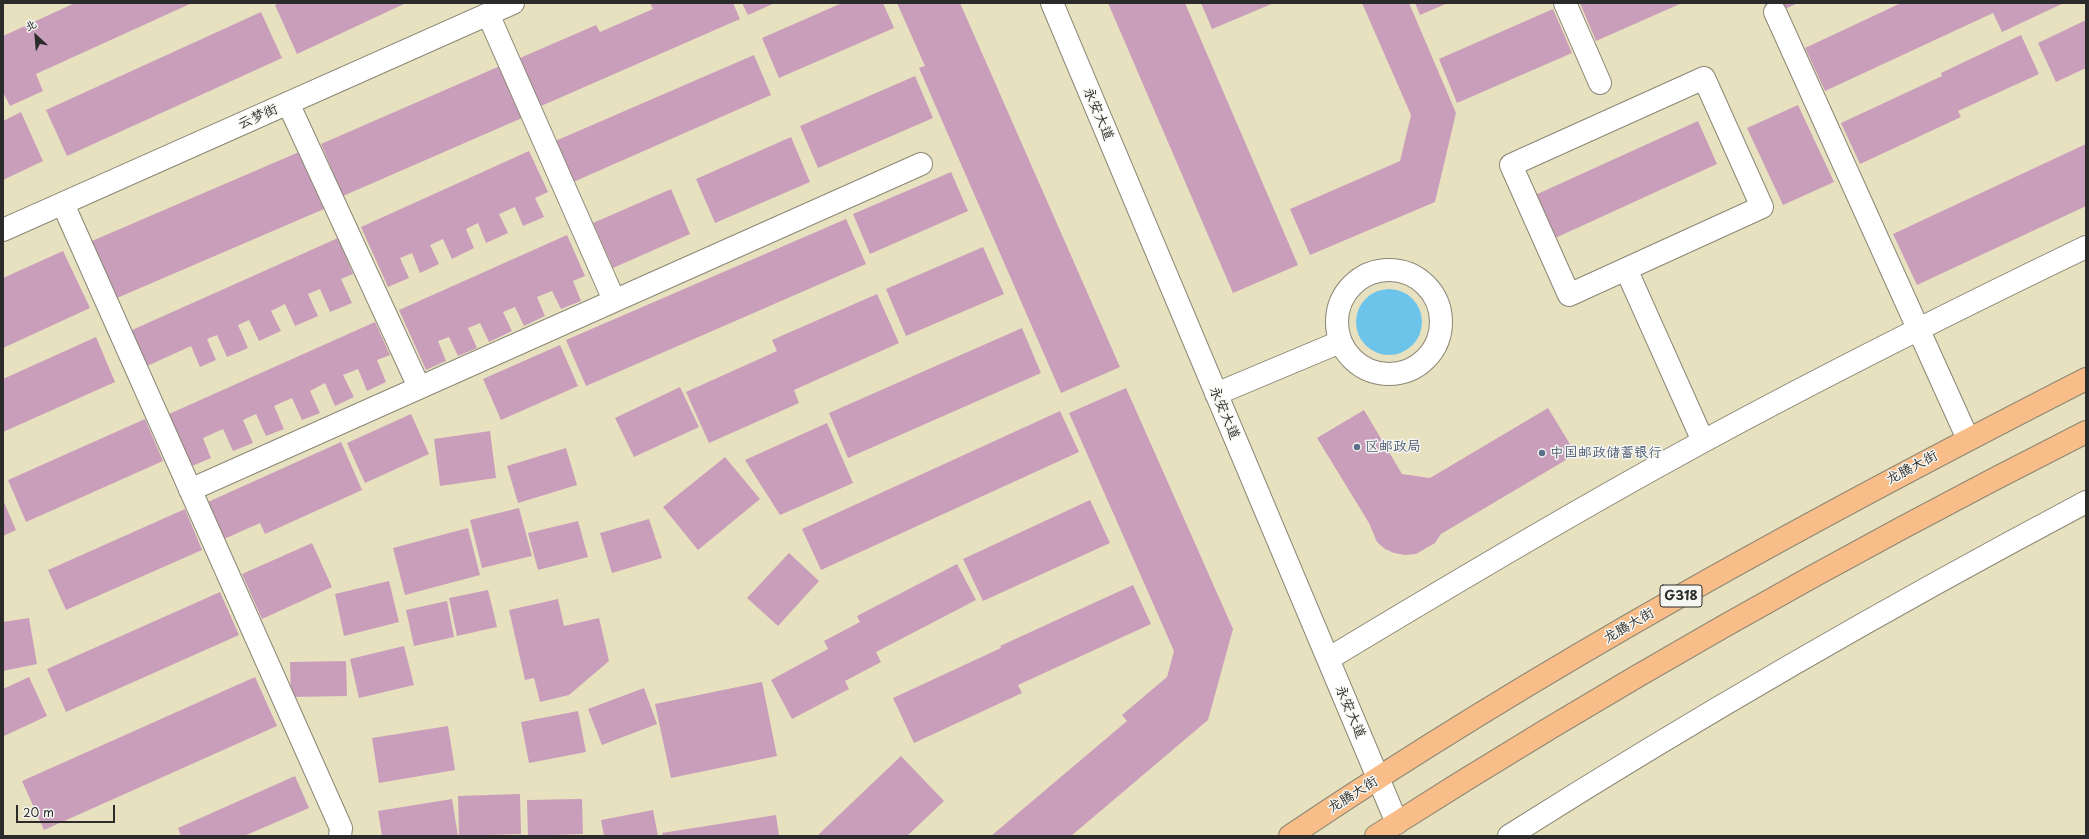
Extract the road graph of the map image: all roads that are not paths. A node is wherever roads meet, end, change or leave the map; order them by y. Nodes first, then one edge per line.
1 (513, 3) edge
2 (1052, 3) edge
3 (1565, 3) edge
4 (1775, 12) dead end
5 (488, 14) junction
6 (1600, 83) dead end
7 (288, 103) junction
8 (921, 164) dead end
9 (62, 204) junction
10 (3, 230) edge
11 (2086, 247) edge
12 (1626, 269) junction
13 (614, 300) junction
14 (1919, 330) junction
15 (1340, 342) junction
16 (2086, 379) edge
17 (419, 387) junction
18 (1216, 394) junction
19 (2086, 432) edge
20 (1968, 440) junction
21 (1703, 441) junction
22 (190, 490) junction
23 (2086, 502) edge
24 (1328, 659) junction
25 (1378, 779) junction
26 (1397, 823) junction
27 (340, 836) edge
28 (1290, 836) edge
29 (1376, 836) edge
30 (1510, 836) edge

1 - 5 street, 云梦街
2 - 18 street, 永安大道
3 - 6 street
4 - 14 street
5 - 7 street, 云梦街
5 - 13 street
7 - 9 street, 云梦街
7 - 17 street
8 - 13 street
9 - 10 street, 云梦街
9 - 22 street
11 - 14 street
12 - 12 street
12 - 21 street
13 - 17 street
14 - 20 street
14 - 21 street
15 - 15 street
15 - 18 street
16 - 20 highway, 龙腾大街 / G318
17 - 22 street
18 - 24 street, 永安大道
19 - 26 highway
20 - 25 highway, 龙腾大街 / G318
21 - 24 street
22 - 27 street
23 - 30 street
24 - 25 street, 永安大道
25 - 26 street, 永安大道
25 - 28 highway, 龙腾大街 / G318
26 - 29 highway

